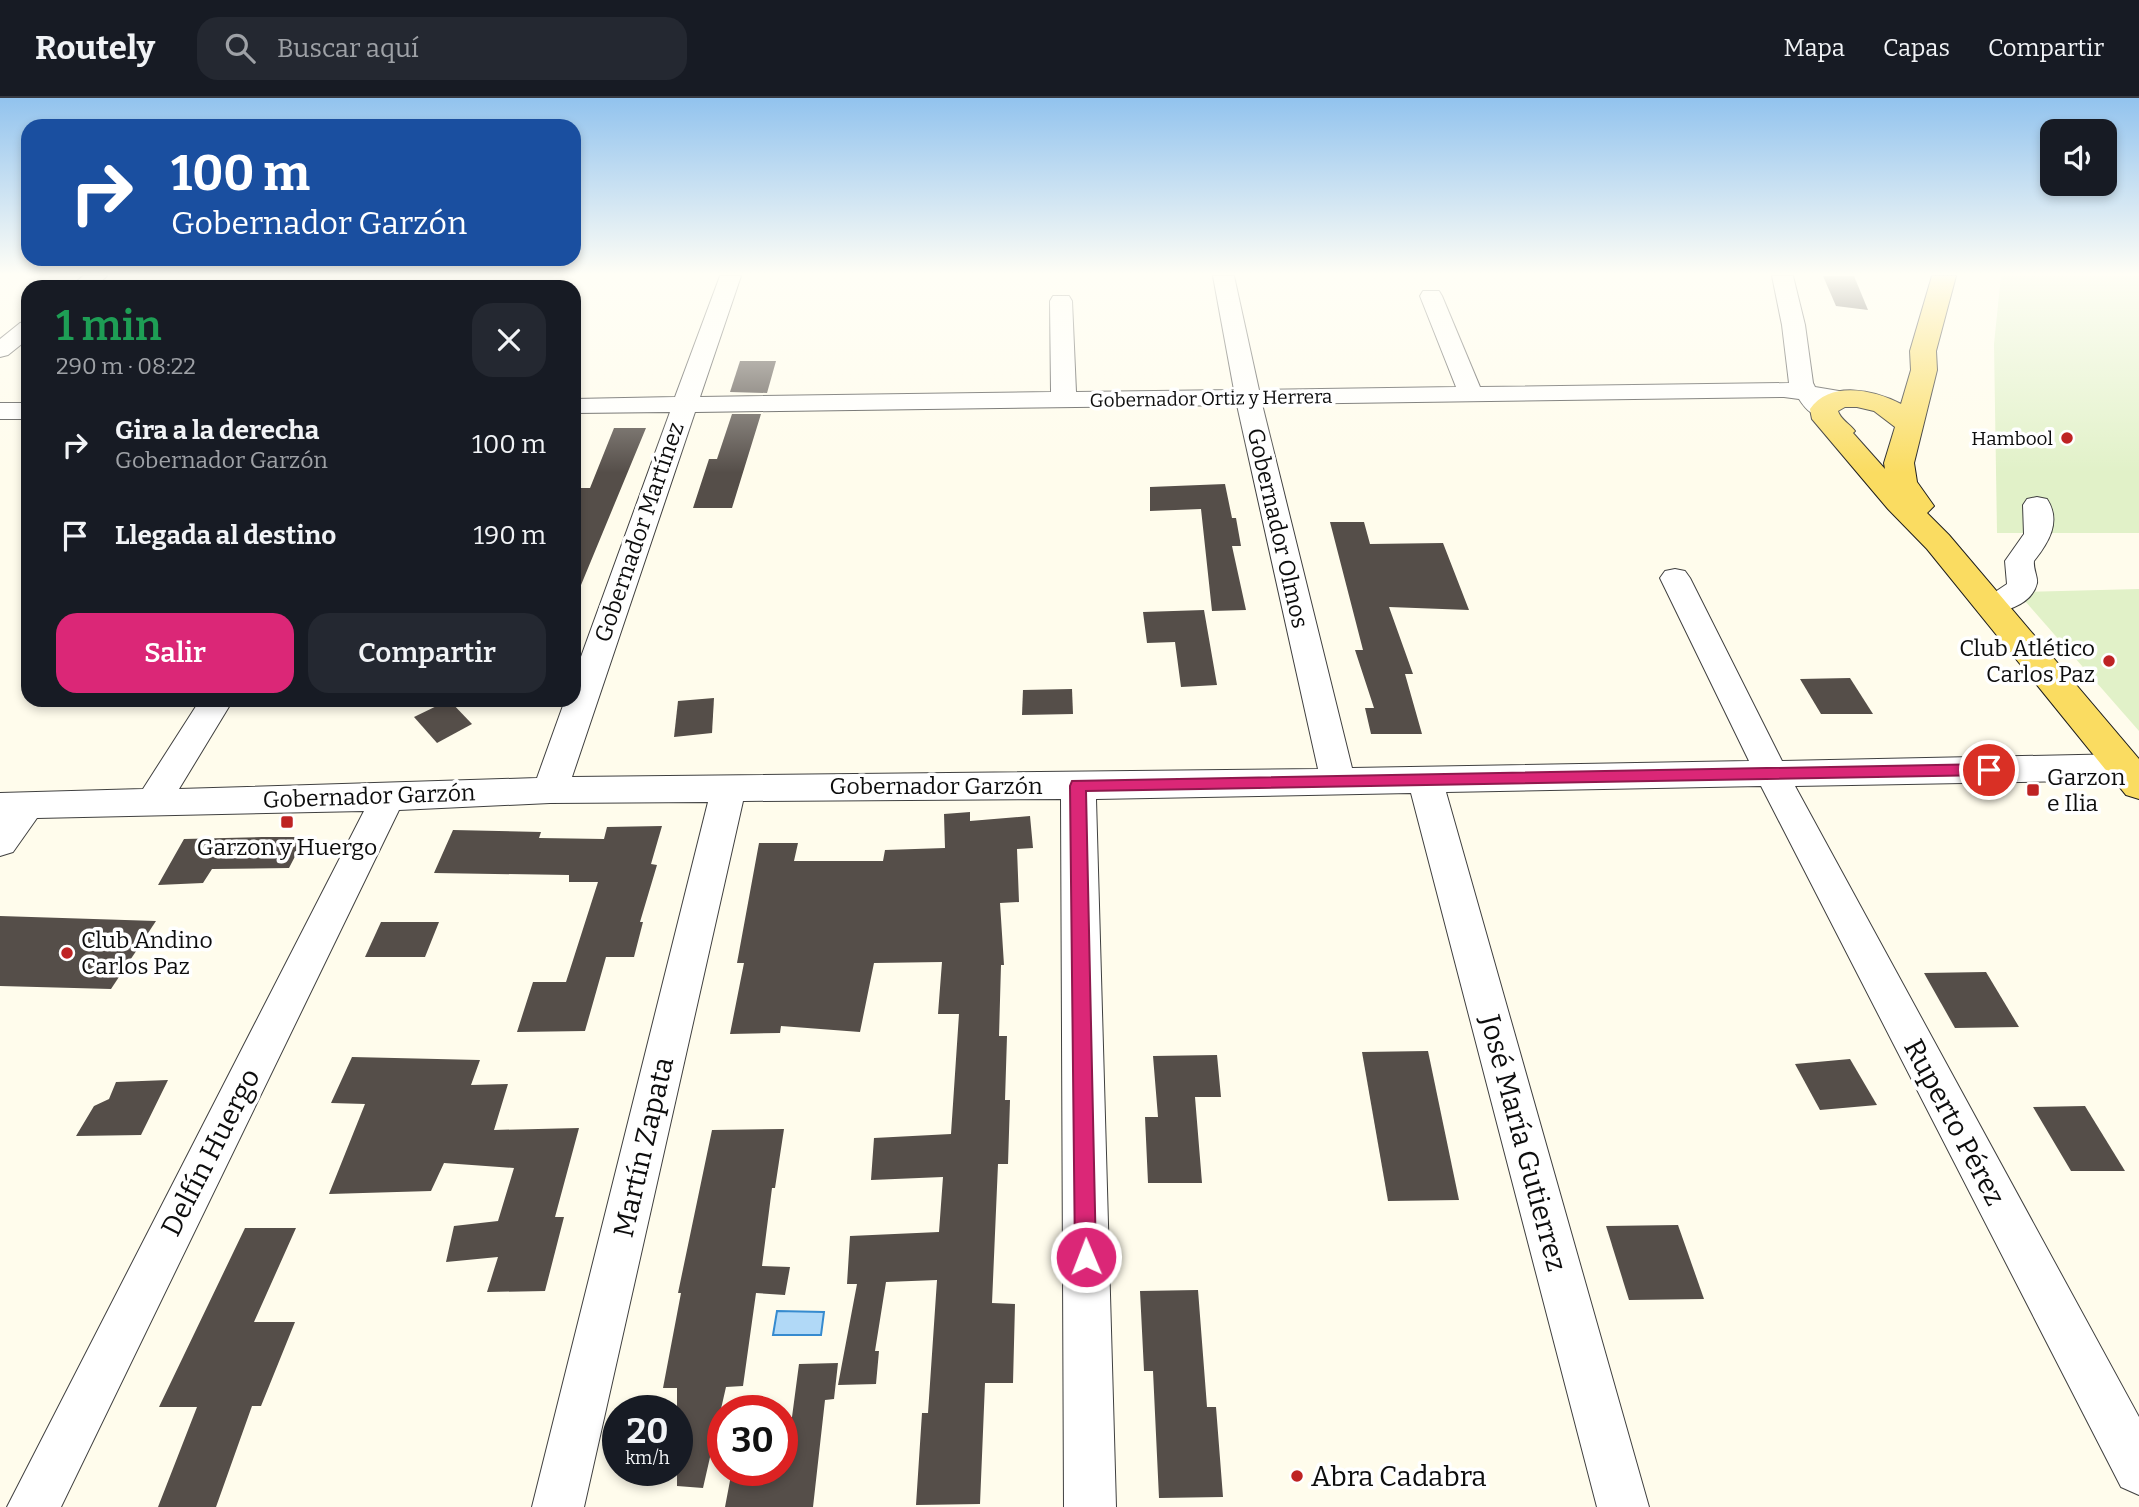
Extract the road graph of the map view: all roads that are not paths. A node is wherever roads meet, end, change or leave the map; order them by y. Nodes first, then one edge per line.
1 (1796, 341) joint
2 (706, 342) edge
3 (1062, 342) edge
4 (1237, 342) edge
5 (1450, 342) edge
6 (1926, 342) edge
7 (1923, 351) junction
8 (1804, 391) junction
9 (1470, 392) junction
10 (1248, 397) junction
11 (1854, 399) junction
12 (1064, 400) junction
13 (684, 404) junction
14 (581, 406) edge
15 (0, 411) edge
16 (21, 411) edge
17 (1827, 419) junction
18 (1910, 431) junction
19 (2037, 505) dead end
20 (1938, 542) junction
21 (1675, 578) dead end
22 (1990, 604) junction
23 (581, 701) edge
24 (213, 707) edge
25 (579, 707) edge
26 (1772, 774) junction
27 (2132, 776) edge
28 (1336, 779) junction
29 (1425, 779) junction
30 (1078, 786) junction
31 (729, 787) junction
32 (550, 790) junction
33 (388, 797) junction
34 (153, 802) junction
35 (14, 805) edge
36 (0, 842) edge
37 (2139, 1469) edge
38 (33, 1507) edge
39 (558, 1507) edge
40 (1090, 1507) edge
41 (1623, 1507) edge

1 - 8 street
1 - 11 street
2 - 13 street, Gobernador Martínez
3 - 12 street
4 - 10 street, Gobernador Olmos
5 - 9 street
6 - 7 main road
7 - 11 main road
7 - 18 main road
8 - 9 street, Gobernador Ortiz y Herrera
8 - 11 street, Gobernador Ortiz y Herrera
8 - 17 street
9 - 10 street, Gobernador Ortiz y Herrera
10 - 12 street, Gobernador Ortiz y Herrera
10 - 28 street, Gobernador Olmos
11 - 17 main road
11 - 18 main road
12 - 13 street, Gobernador Ortiz y Herrera
13 - 14 street, Gobernador Ortiz y Herrera
13 - 23 street, Gobernador Martínez
15 - 16 street
17 - 18 main road
17 - 20 main road
18 - 20 main road
19 - 22 street
20 - 22 main road
21 - 26 street, Ruperto Pérez
22 - 27 main road
24 - 34 street
25 - 32 street, Gobernador Martínez
26 - 27 street, Gobernador Garzón
26 - 29 street, Gobernador Garzón
26 - 37 street, Ruperto Pérez
28 - 29 street, Gobernador Garzón
28 - 30 street, Gobernador Garzón
29 - 41 street, José María Gutierrez
30 - 31 street, Gobernador Garzón
30 - 40 street
31 - 32 street, Gobernador Garzón
31 - 39 street, Martín Zapata
32 - 33 street, Gobernador Garzón
33 - 34 street, Gobernador Garzón
33 - 38 street, Delfín Huergo
34 - 35 street, Gobernador Garzón
35 - 36 street

